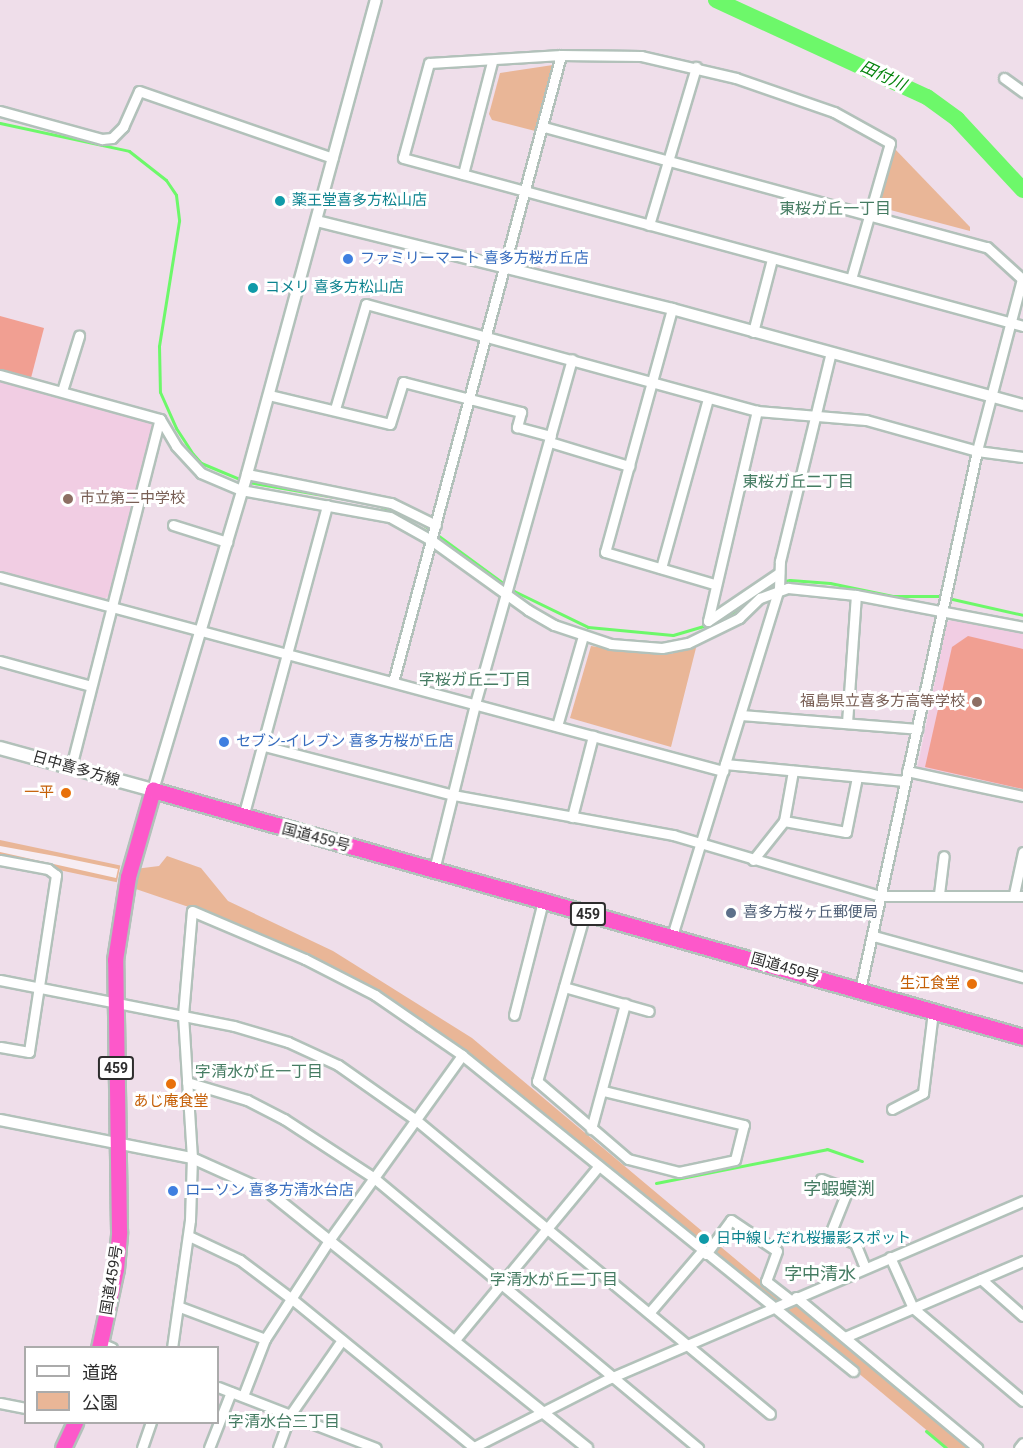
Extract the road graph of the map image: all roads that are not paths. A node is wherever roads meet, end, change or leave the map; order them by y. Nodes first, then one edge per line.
1 (376, 0) edge
2 (561, 55) junction
3 (492, 62) junction
4 (696, 67) junction
5 (1004, 78) dead end
6 (1023, 92) edge
7 (0, 111) edge
8 (544, 127) junction
9 (333, 158) junction
10 (668, 161) junction
11 (463, 174) junction
12 (525, 191) junction
13 (868, 215) junction
14 (317, 221) junction
15 (649, 225) junction
16 (772, 259) junction
17 (506, 266) junction
18 (851, 279) junction
19 (672, 309) junction
20 (1011, 322) junction
21 (1023, 326) edge
22 (753, 332) junction
23 (79, 336) dead end
24 (486, 337) junction
25 (831, 352) junction
26 (572, 360) junction
27 (0, 375) edge
28 (654, 382) junction
29 (62, 391) junction
30 (269, 395) junction
31 (992, 396) junction
32 (468, 398) junction
33 (708, 398) junction
34 (1023, 405) edge
35 (335, 409) junction
36 (758, 411) junction
37 (816, 414) junction
38 (160, 419) junction
39 (550, 439) junction
40 (977, 451) junction
41 (1023, 457) edge
42 (629, 465) junction
43 (247, 474) junction
44 (241, 490) junction
45 (327, 505) junction
46 (173, 525) dead end
47 (436, 525) junction
48 (431, 540) junction
49 (227, 542) junction
50 (661, 568) junction
51 (779, 573) junction
52 (0, 577) edge
53 (714, 584) junction
54 (779, 590) junction
55 (856, 595) junction
56 (507, 596) junction
57 (111, 608) junction
58 (944, 613) junction
59 (1023, 627) edge
60 (203, 631) junction
61 (583, 636) junction
62 (288, 654) junction
63 (0, 660) edge
64 (393, 682) junction
65 (91, 686) junction
66 (475, 704) junction
67 (741, 715) junction
68 (847, 723) junction
69 (557, 726) junction
70 (917, 729) junction
71 (593, 736) junction
72 (264, 746) junction
73 (0, 748) edge
74 (71, 767) junction
75 (724, 768) junction
76 (793, 771) junction
77 (905, 776) junction
78 (857, 777) junction
79 (153, 790) junction
80 (453, 795) junction
81 (1023, 796) edge
82 (243, 817) junction
83 (572, 817) junction
84 (784, 821) junction
85 (700, 843) junction
86 (1023, 852) edge
87 (944, 856) dead end
88 (0, 860) edge
89 (753, 860) junction
90 (434, 870) junction
91 (939, 894) junction
92 (1019, 895) edge
93 (880, 896) junction
94 (543, 901) junction
95 (585, 913) junction
96 (672, 936) junction
97 (874, 936) junction
98 (1023, 977) edge
99 (0, 980) edge
100 (39, 987) junction
101 (564, 987) junction
102 (860, 990) junction
103 (114, 1001) junction
104 (625, 1004) junction
105 (650, 1011) dead end
106 (933, 1011) junction
107 (183, 1015) junction
108 (514, 1015) dead end
109 (1023, 1037) edge
110 (0, 1047) edge
111 (462, 1055) junction
112 (187, 1082) junction
113 (603, 1091) junction
114 (892, 1109) dead end
115 (0, 1120) edge
116 (416, 1120) junction
117 (591, 1129) junction
118 (119, 1142) junction
119 (192, 1158) junction
120 (599, 1166) junction
121 (374, 1178) junction
122 (821, 1179) dead end
123 (1023, 1201) edge
124 (547, 1229) junction
125 (189, 1236) junction
126 (330, 1239) junction
127 (704, 1252) junction
128 (890, 1257) junction
129 (1023, 1261) edge
130 (865, 1268) junction
131 (981, 1279) junction
132 (501, 1286) junction
133 (292, 1299) junction
134 (793, 1299) junction
135 (180, 1307) junction
136 (774, 1307) junction
137 (914, 1308) junction
138 (649, 1313) junction
139 (1023, 1316) edge
140 (845, 1337) junction
141 (266, 1340) junction
142 (342, 1340) junction
143 (454, 1341) junction
144 (688, 1344) junction
145 (104, 1346) edge
146 (172, 1346) edge
147 (853, 1371) dead end
148 (610, 1378) junction
149 (219, 1387) edge
150 (231, 1392) junction
151 (243, 1396) junction
152 (1023, 1401) edge
153 (0, 1404) edge
154 (24, 1408) edge
155 (541, 1410) junction
156 (771, 1414) dead end
157 (290, 1415) junction
158 (219, 1423) edge
159 (74, 1424) edge
160 (150, 1424) edge
161 (218, 1424) edge
162 (1023, 1443) edge
163 (349, 1444) edge
164 (63, 1448) edge
165 (141, 1448) edge
166 (209, 1448) edge
167 (278, 1448) edge
168 (376, 1448) edge
169 (473, 1448) edge
170 (587, 1448) edge
171 (698, 1448) edge
172 (977, 1448) edge
173 (1019, 1448) edge

1 - 9 street
2 - 3 street
2 - 4 street
2 - 8 street
3 - 11 street
3 - 11 street
4 - 10 street
4 - 13 street
5 - 6 street
7 - 9 street
8 - 10 street
8 - 12 street
9 - 14 street
10 - 13 street
10 - 15 street
11 - 12 street
12 - 15 street
12 - 17 street
13 - 18 street
13 - 20 street
14 - 17 street
14 - 30 street
15 - 16 street
16 - 18 street
16 - 22 street
17 - 19 street
17 - 24 street
18 - 20 street
19 - 22 street
19 - 28 street
20 - 21 street
20 - 31 street
22 - 25 street
23 - 29 street
24 - 26 street
24 - 32 street
24 - 35 street
25 - 31 street
25 - 37 street
26 - 28 street
26 - 39 street
27 - 29 street
28 - 33 street
28 - 42 street
29 - 38 street
30 - 35 street
30 - 43 street
31 - 34 street
31 - 40 street
32 - 35 street
32 - 39 street
32 - 47 street
33 - 36 street
33 - 50 street
36 - 37 street
36 - 53 street
37 - 40 street
37 - 51 street
38 - 44 street
38 - 57 street
39 - 42 street
39 - 56 street
40 - 41 street
40 - 58 street
42 - 50 street
43 - 44 street
43 - 47 street
44 - 45 street
44 - 49 street
45 - 48 street
45 - 62 street
46 - 49 street
47 - 48 street
48 - 56 street
48 - 64 street
49 - 60 street
50 - 53 street
51 - 53 street
51 - 54 street
52 - 57 street
54 - 55 street
54 - 61 street
54 - 67 street
55 - 58 street
55 - 68 street
56 - 61 street
56 - 66 street
57 - 60 street
57 - 65 street
58 - 59 street
58 - 70 street
60 - 62 street
60 - 79 street
61 - 69 street
62 - 64 street
62 - 72 street
63 - 65 street
64 - 66 street
65 - 74 street
66 - 69 street
66 - 80 street
67 - 68 street
67 - 75 street
68 - 70 street
69 - 71 street
70 - 77 street
71 - 75 street
71 - 83 street
72 - 80 street
72 - 82 street
73 - 74 main road, 日中喜多方線
74 - 79 main road, 日中喜多方線
75 - 76 street
75 - 85 street
76 - 78 street
76 - 84 street
77 - 78 street
77 - 81 street
77 - 93 street
78 - 84 street
79 - 82 highway, 国道459号 / 459
79 - 103 highway, 国道459号 / 459
80 - 83 street
80 - 90 street
82 - 90 highway, 国道459号 / 459
83 - 85 street
84 - 89 street
85 - 89 street
85 - 96 street
86 - 92 street
87 - 91 street
88 - 100 street
89 - 93 street
90 - 94 highway, 国道459号 / 459
91 - 92 street
91 - 93 street
93 - 97 street
94 - 95 highway, 国道459号 / 459
94 - 108 street
95 - 96 highway, 国道459号 / 459
95 - 101 street
96 - 102 highway, 国道459号 / 459
97 - 98 street
97 - 102 street
99 - 100 street
100 - 103 street
100 - 110 street
101 - 104 street
101 - 117 street
102 - 106 highway, 国道459号 / 459
103 - 107 street
103 - 118 highway, 国道459号 / 459
104 - 105 street
104 - 113 street
106 - 109 highway, 国道459号 / 459
106 - 114 street
107 - 111 street
107 - 112 street
107 - 116 street
111 - 116 street
111 - 120 street
112 - 119 street
112 - 121 street
113 - 117 street
113 - 117 street
115 - 118 street
116 - 121 street
116 - 124 street
118 - 119 street
118 - 145 highway, 国道459号 / 459
119 - 125 street
119 - 126 street
120 - 124 street
120 - 127 street
121 - 126 street
121 - 132 street
122 - 130 street
123 - 128 street
124 - 132 street
124 - 138 street
125 - 133 street
125 - 135 street
126 - 133 street
126 - 143 street
127 - 134 street
127 - 136 street
127 - 138 street
128 - 130 street
128 - 137 street
129 - 131 street
130 - 134 street
131 - 137 street
131 - 139 street
132 - 143 street
132 - 148 street
133 - 141 street
133 - 142 street
134 - 136 street
134 - 140 street
135 - 141 street
135 - 146 street
136 - 144 street
136 - 147 street
137 - 140 street
137 - 152 street
138 - 144 street
140 - 172 street
141 - 151 street
142 - 157 street
142 - 169 street
143 - 155 street
144 - 148 street
144 - 156 street
148 - 155 street
148 - 171 street
149 - 150 street
150 - 151 street
150 - 158 street
151 - 157 street
153 - 154 street
155 - 169 street
155 - 170 street
157 - 163 street
157 - 167 street
159 - 164 highway
160 - 165 street
161 - 166 street
162 - 173 street
163 - 168 street

